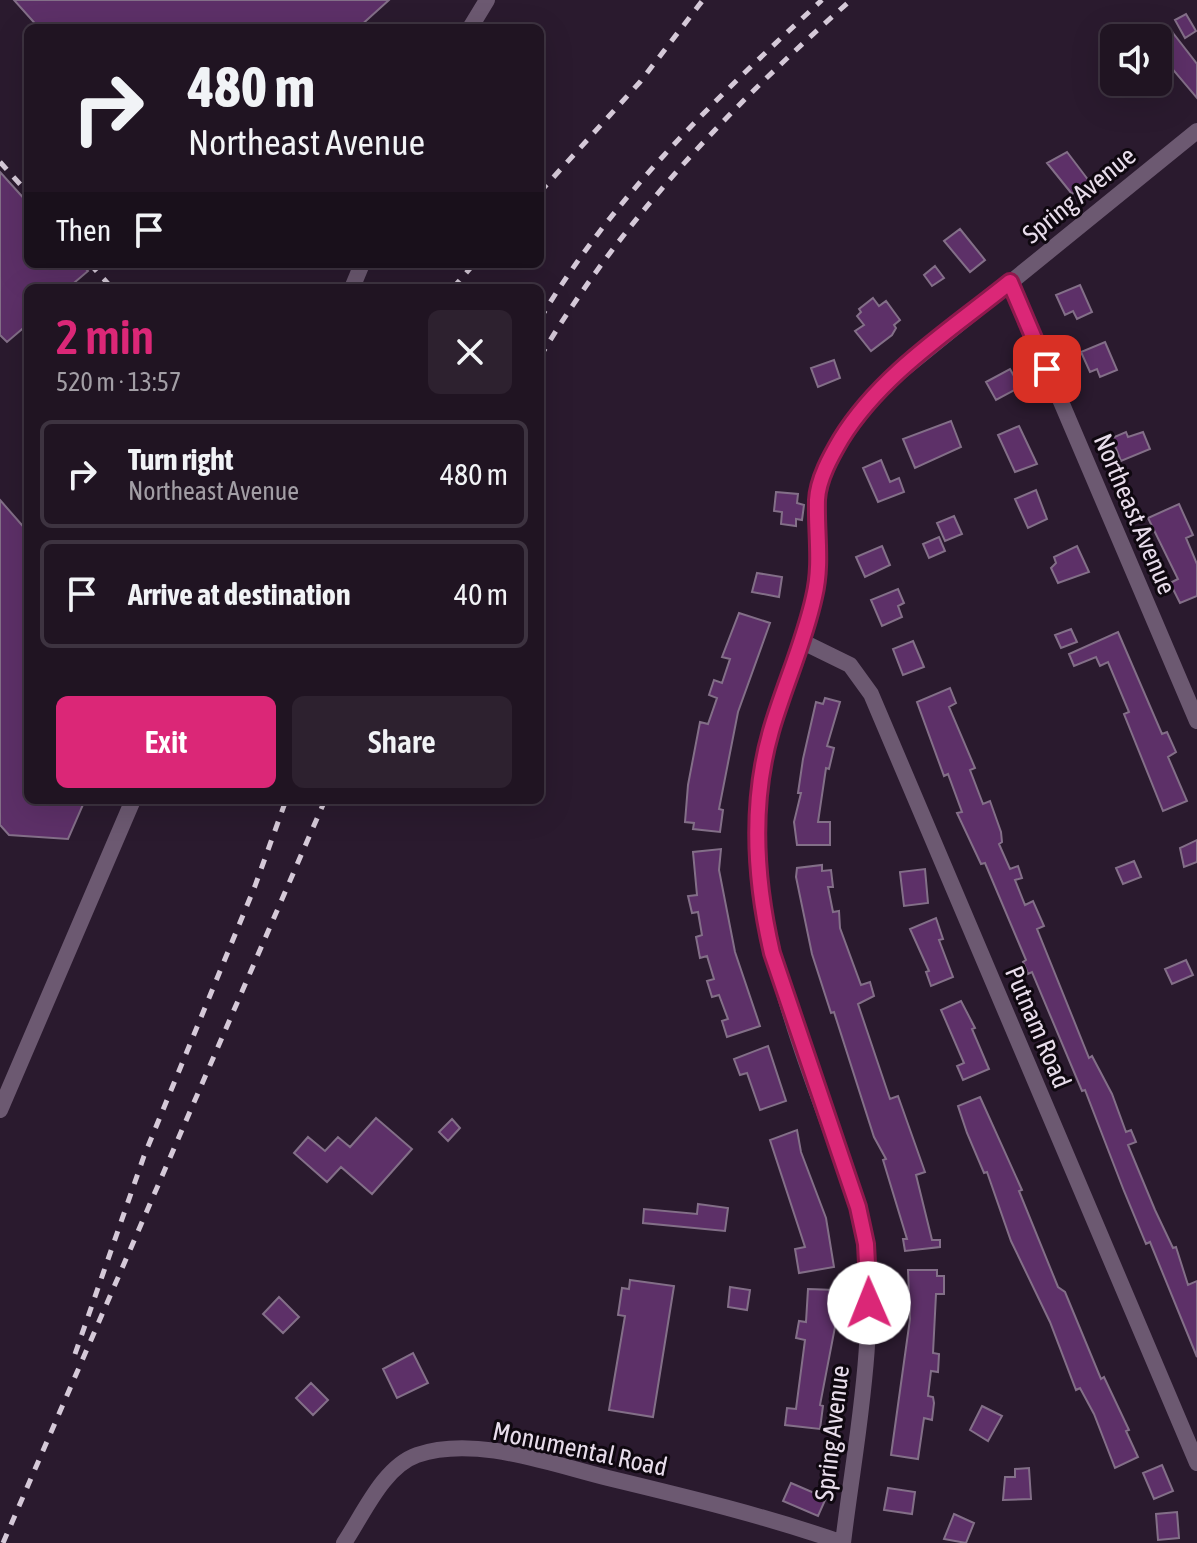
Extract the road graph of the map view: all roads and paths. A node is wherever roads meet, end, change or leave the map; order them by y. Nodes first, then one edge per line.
1 (487, 0) edge
2 (472, 24) edge
3 (1197, 131) edge
4 (1010, 282) junction
5 (801, 641) junction
6 (1197, 721) edge
7 (131, 804) edge
8 (0, 1110) edge
9 (1197, 1463) edge
10 (344, 1543) edge
11 (843, 1543) edge

1 - 2 street
3 - 4 street, Spring Avenue
4 - 5 street, Spring Avenue
4 - 6 street, Northeast Avenue
5 - 9 street, Putnam Road
5 - 11 street, Spring Avenue
7 - 8 street
10 - 11 street, Monumental Road

